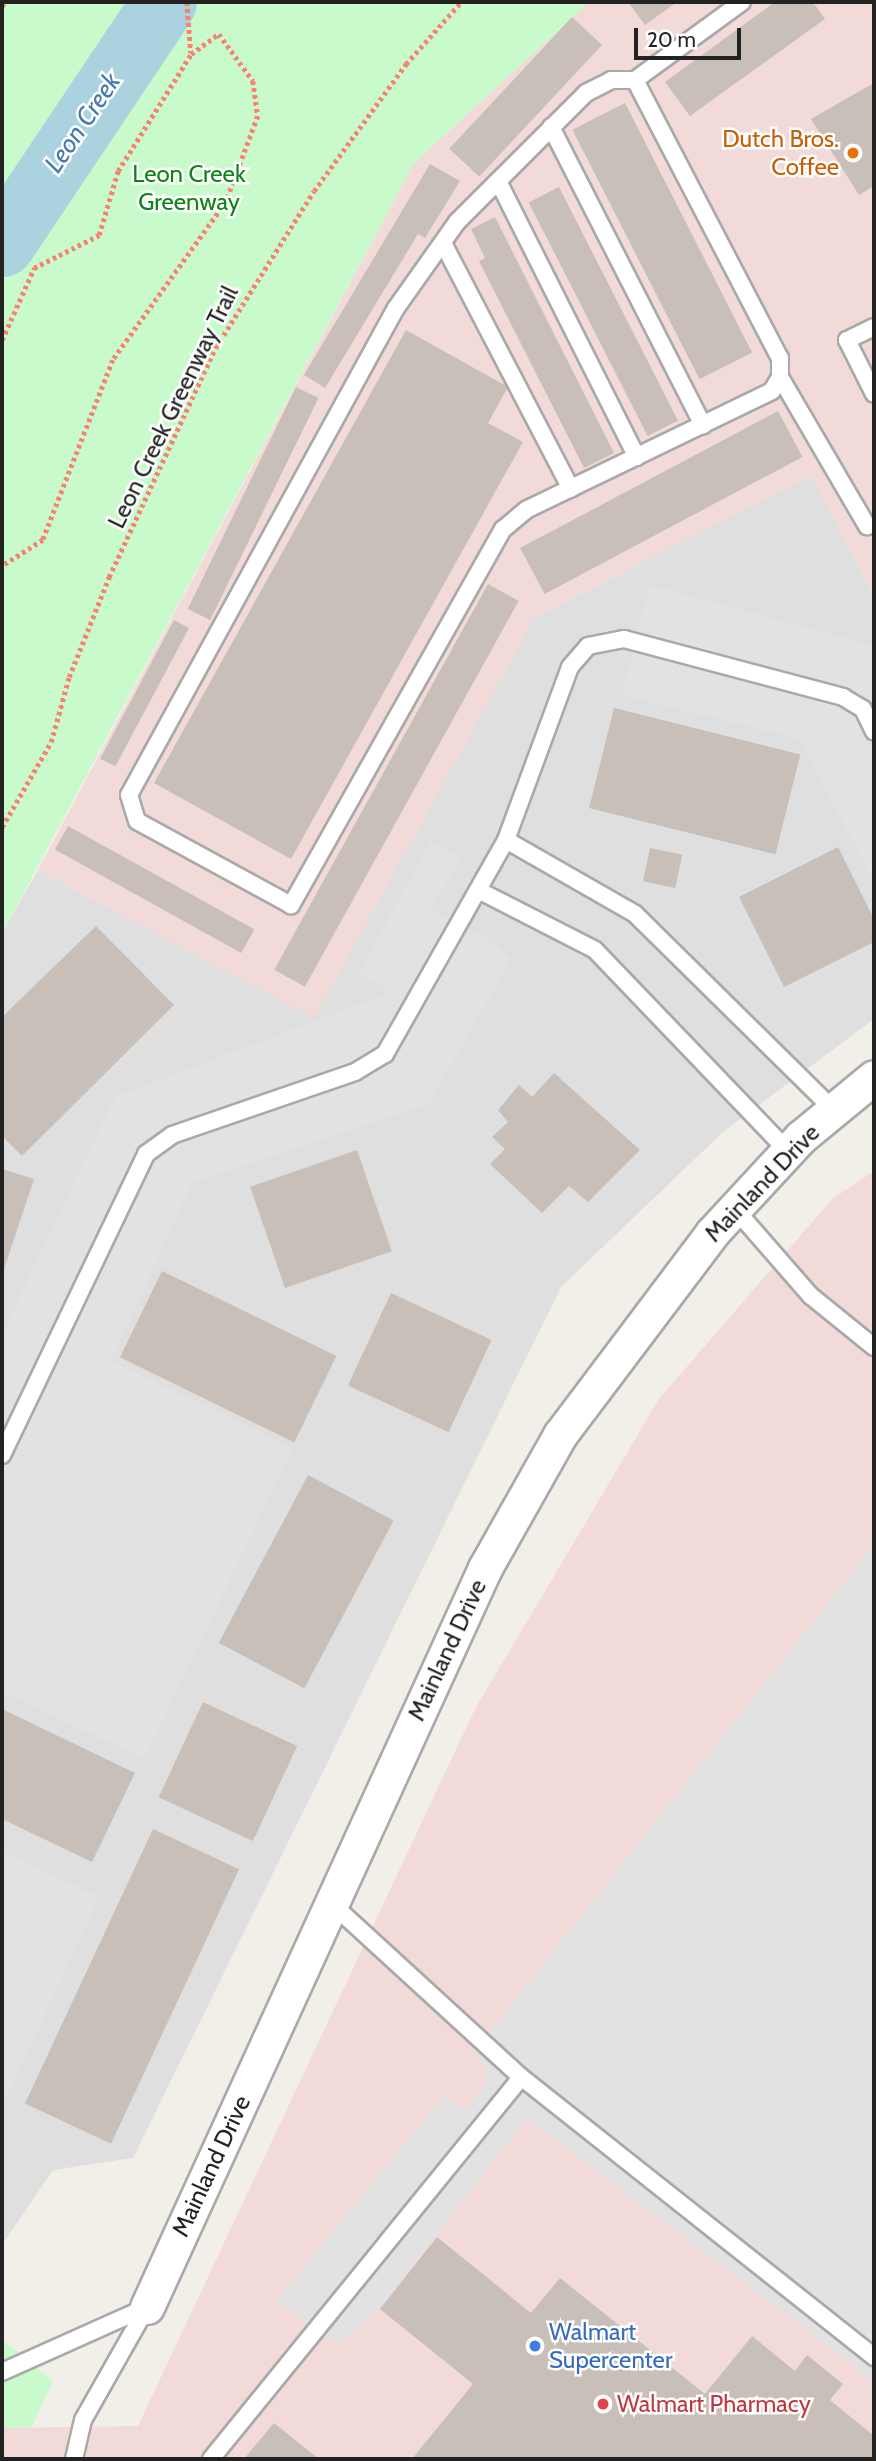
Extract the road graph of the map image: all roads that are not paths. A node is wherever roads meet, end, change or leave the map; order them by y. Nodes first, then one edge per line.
1 (742, 2) edge
2 (635, 80) junction
3 (551, 127) junction
4 (498, 181) junction
5 (443, 243) junction
6 (874, 327) edge
7 (780, 377) junction
8 (874, 394) edge
9 (703, 425) junction
10 (637, 457) junction
11 (571, 489) junction
12 (870, 524) edge
13 (874, 541) edge
14 (874, 732) edge
15 (506, 841) junction
16 (478, 890) junction
17 (874, 1077) edge
18 (834, 1110) junction
19 (788, 1151) junction
20 (735, 1209) junction
21 (874, 1347) edge
22 (2, 1455) edge
23 (331, 1903) junction
24 (521, 2077) junction
25 (147, 2307) junction
26 (874, 2357) edge
27 (2, 2372) edge
28 (74, 2459) edge
29 (211, 2459) edge

1 - 2 lane
2 - 3 lane
2 - 7 lane
3 - 4 lane
3 - 9 lane
4 - 5 lane
4 - 10 lane
5 - 11 lane
5 - 11 lane
6 - 8 lane
7 - 9 lane
7 - 12 lane
9 - 10 lane
10 - 11 lane
12 - 13 lane
14 - 15 lane
15 - 16 lane
15 - 18 lane
16 - 19 lane
16 - 22 lane
17 - 18 street, Mainland Drive
18 - 19 street, Mainland Drive
19 - 20 street, Mainland Drive
20 - 21 lane
20 - 23 street, Mainland Drive
23 - 24 lane
23 - 25 street, Mainland Drive
24 - 26 lane
24 - 29 lane
25 - 27 lane
25 - 28 lane

